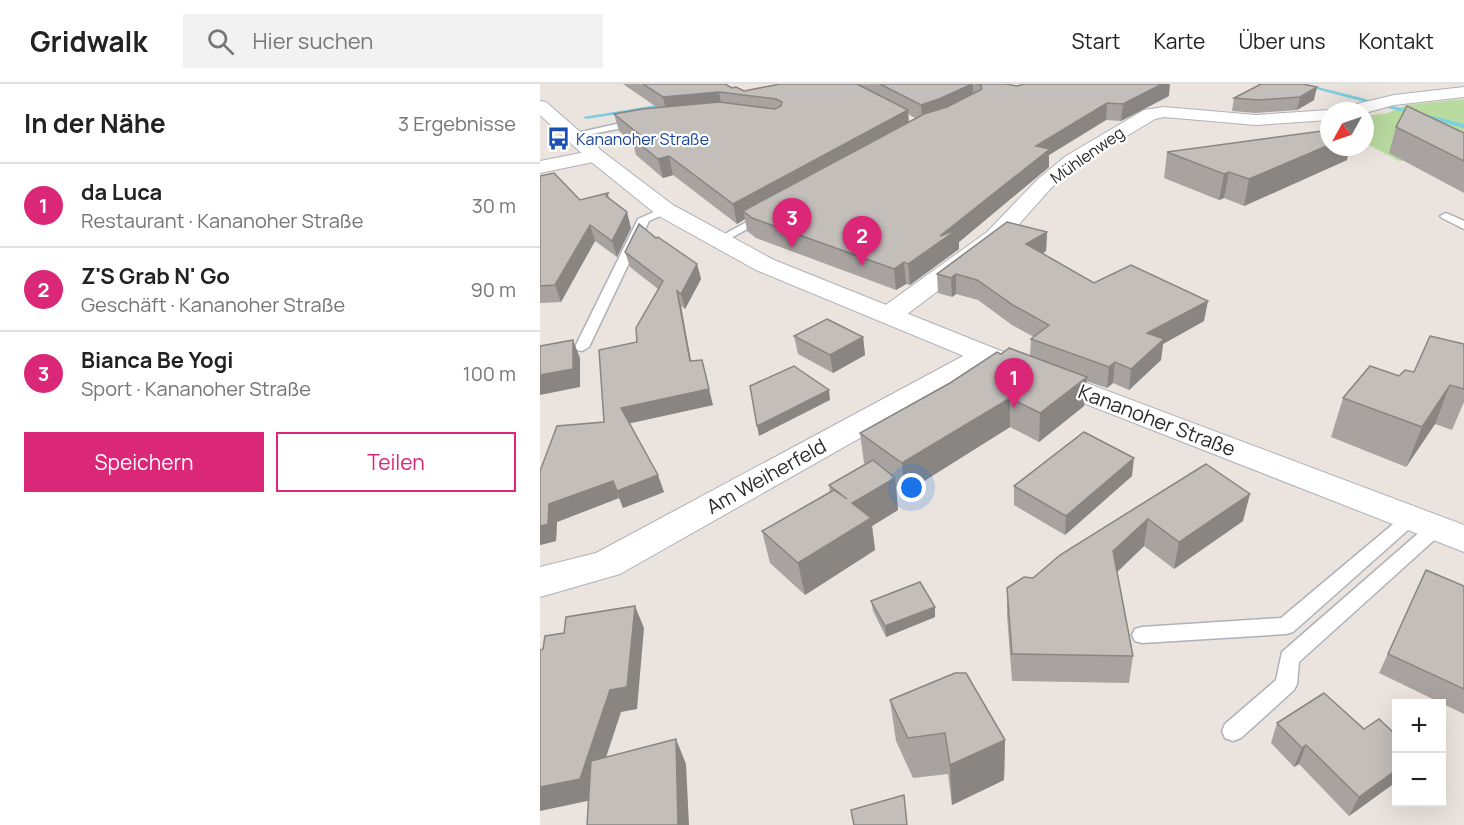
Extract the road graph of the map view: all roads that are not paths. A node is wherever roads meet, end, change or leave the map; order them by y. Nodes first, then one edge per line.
1 (1464, 92) edge
2 (1374, 104) edge
3 (540, 106) edge
4 (1320, 116) edge
5 (646, 121) edge
6 (572, 135) junction
7 (596, 156) junction
8 (540, 167) edge
9 (779, 207) edge
10 (665, 210) junction
11 (1446, 216) dead end
12 (1464, 226) edge
13 (718, 242) junction
14 (889, 315) junction
15 (582, 347) dead end
16 (986, 355) junction
17 (1437, 528) edge
18 (540, 582) edge
19 (1142, 635) dead end
20 (1233, 731) dead end

1 - 2 street
3 - 6 street, Kananoher Straße
4 - 14 street, Mühlenweg
5 - 6 lane
6 - 7 street, Kananoher Straße
7 - 8 street
7 - 10 street, Kananoher Straße
9 - 13 lane
10 - 13 street, Kananoher Straße
10 - 15 lane
11 - 12 lane
13 - 14 street, Kananoher Straße
14 - 16 street, Kananoher Straße
16 - 17 street, Kananoher Straße
16 - 18 street, Am Weiherfeld
17 - 19 lane
17 - 20 lane

